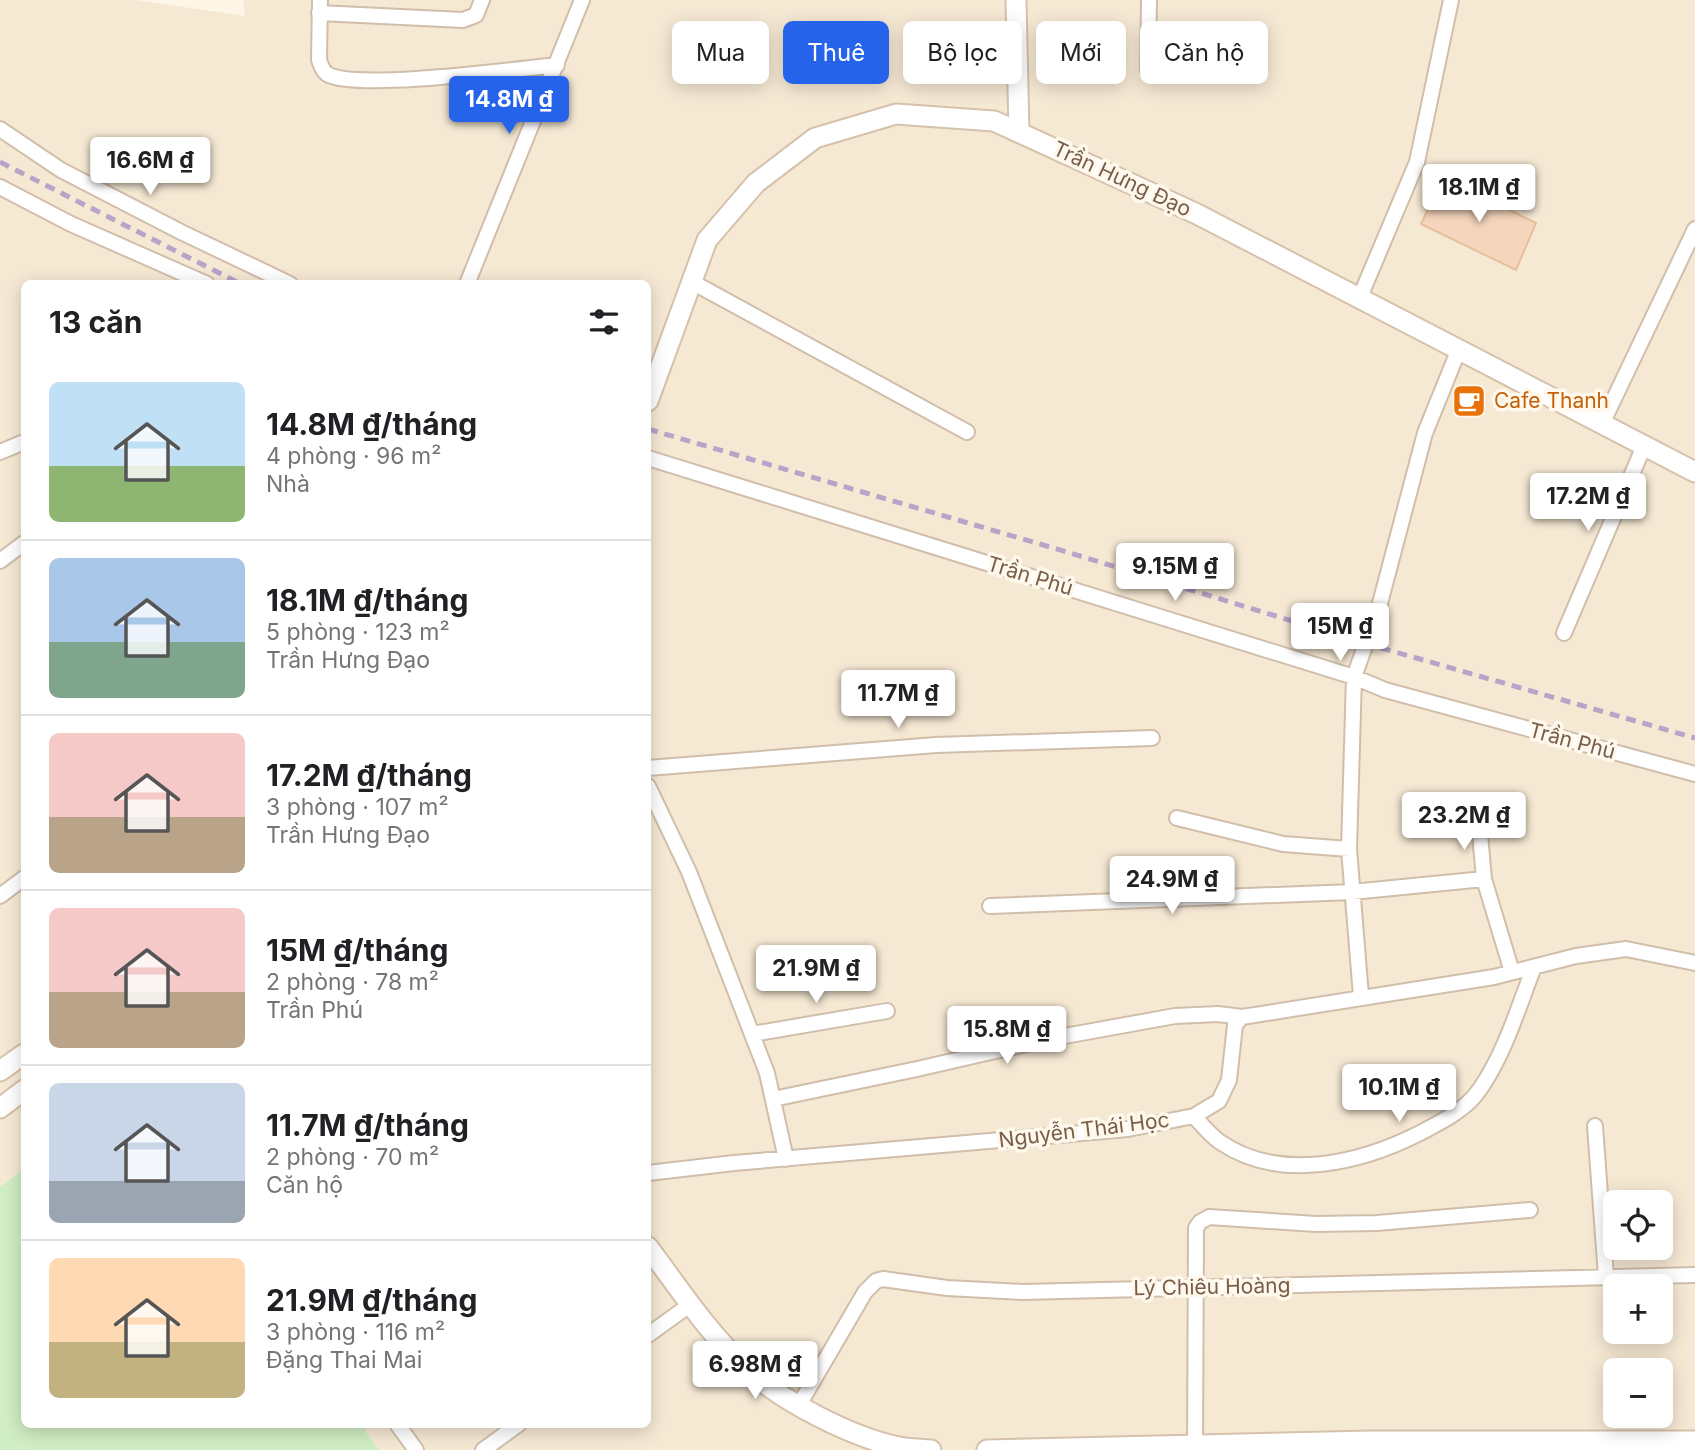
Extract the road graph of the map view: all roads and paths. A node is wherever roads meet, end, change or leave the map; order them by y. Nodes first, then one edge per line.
1 (482, 0) edge
2 (582, 0) edge
3 (1016, 0) edge
4 (1149, 0) edge
5 (1451, 0) edge
6 (319, 6) edge
7 (1149, 21) edge
8 (556, 65) junction
9 (0, 129) edge
10 (1019, 132) junction
11 (0, 187) edge
12 (1695, 229) edge
13 (198, 280) edge
14 (282, 280) edge
15 (469, 280) edge
16 (692, 282) junction
17 (1360, 297) junction
18 (1459, 349) junction
19 (651, 382) edge
20 (1602, 424) junction
21 (967, 432) dead end
22 (21, 443) edge
23 (1644, 446) junction
24 (0, 452) edge
25 (651, 459) edge
26 (1695, 472) edge
27 (21, 545) edge
28 (0, 561) edge
29 (1564, 633) dead end
30 (1354, 677) junction
31 (1152, 738) dead end
32 (651, 768) edge
33 (1695, 774) edge
34 (651, 792) edge
35 (1177, 818) dead end
36 (1479, 823) dead end
37 (1349, 849) junction
38 (1484, 879) junction
39 (21, 880) edge
40 (1352, 892) junction
41 (0, 896) edge
42 (990, 906) dead end
43 (1695, 963) edge
44 (1534, 967) junction
45 (1512, 972) junction
46 (1361, 996) junction
47 (887, 1011) dead end
48 (1242, 1017) junction
49 (751, 1034) junction
50 (21, 1056) edge
51 (0, 1071) edge
52 (21, 1092) edge
53 (773, 1099) junction
54 (0, 1108) edge
55 (1194, 1116) junction
56 (1595, 1126) dead end
57 (786, 1158) junction
58 (651, 1173) edge
59 (1530, 1210) dead end
60 (651, 1251) edge
61 (1606, 1274) edge
62 (1673, 1275) edge
63 (1695, 1275) edge
64 (1603, 1276) edge
65 (1196, 1287) junction
66 (691, 1304) junction
67 (651, 1333) edge
68 (799, 1405) junction
69 (400, 1428) edge
70 (513, 1428) edge
71 (1695, 1441) edge
72 (1195, 1448) edge
73 (416, 1450) edge
74 (483, 1450) edge
75 (931, 1450) edge
76 (987, 1450) edge

1 - 6 street
2 - 8 street
3 - 10 street
4 - 7 street
5 - 17 street
6 - 8 street
8 - 15 street
9 - 14 street
10 - 16 street, Trần Hưng Đạo
10 - 17 street, Trần Hưng Đạo
11 - 13 street
12 - 20 street
16 - 19 street, Trần Hưng Đạo
16 - 21 street
17 - 18 street, Trần Hưng Đạo
18 - 20 street, Trần Hưng Đạo
18 - 30 street
20 - 23 street, Trần Hưng Đạo
22 - 24 street
23 - 26 street, Trần Hưng Đạo
23 - 29 street
25 - 30 street, Trần Phú
27 - 28 street
30 - 33 street, Trần Phú
30 - 37 street
31 - 32 street
34 - 49 street
35 - 37 street
36 - 38 street
37 - 40 street
38 - 40 street
38 - 45 street
39 - 41 street
40 - 42 street
40 - 46 street
43 - 44 street
44 - 45 street
44 - 55 street
45 - 46 street
46 - 48 street
47 - 49 street
48 - 53 street
48 - 55 street, Nguyễn Thái Học
49 - 53 street
50 - 51 street
52 - 54 street
53 - 57 street
55 - 57 street, Nguyễn Thái Học
56 - 61 street
57 - 58 street, Nguyễn Thái Học
59 - 65 street
60 - 66 street
62 - 63 street, Lý Chiêu Hoàng
64 - 65 street, Lý Chiêu Hoàng
65 - 68 street, Lý Chiêu Hoàng
65 - 72 street
66 - 67 street
66 - 68 street
68 - 75 street
69 - 73 street
70 - 74 street
71 - 72 street
72 - 76 street

